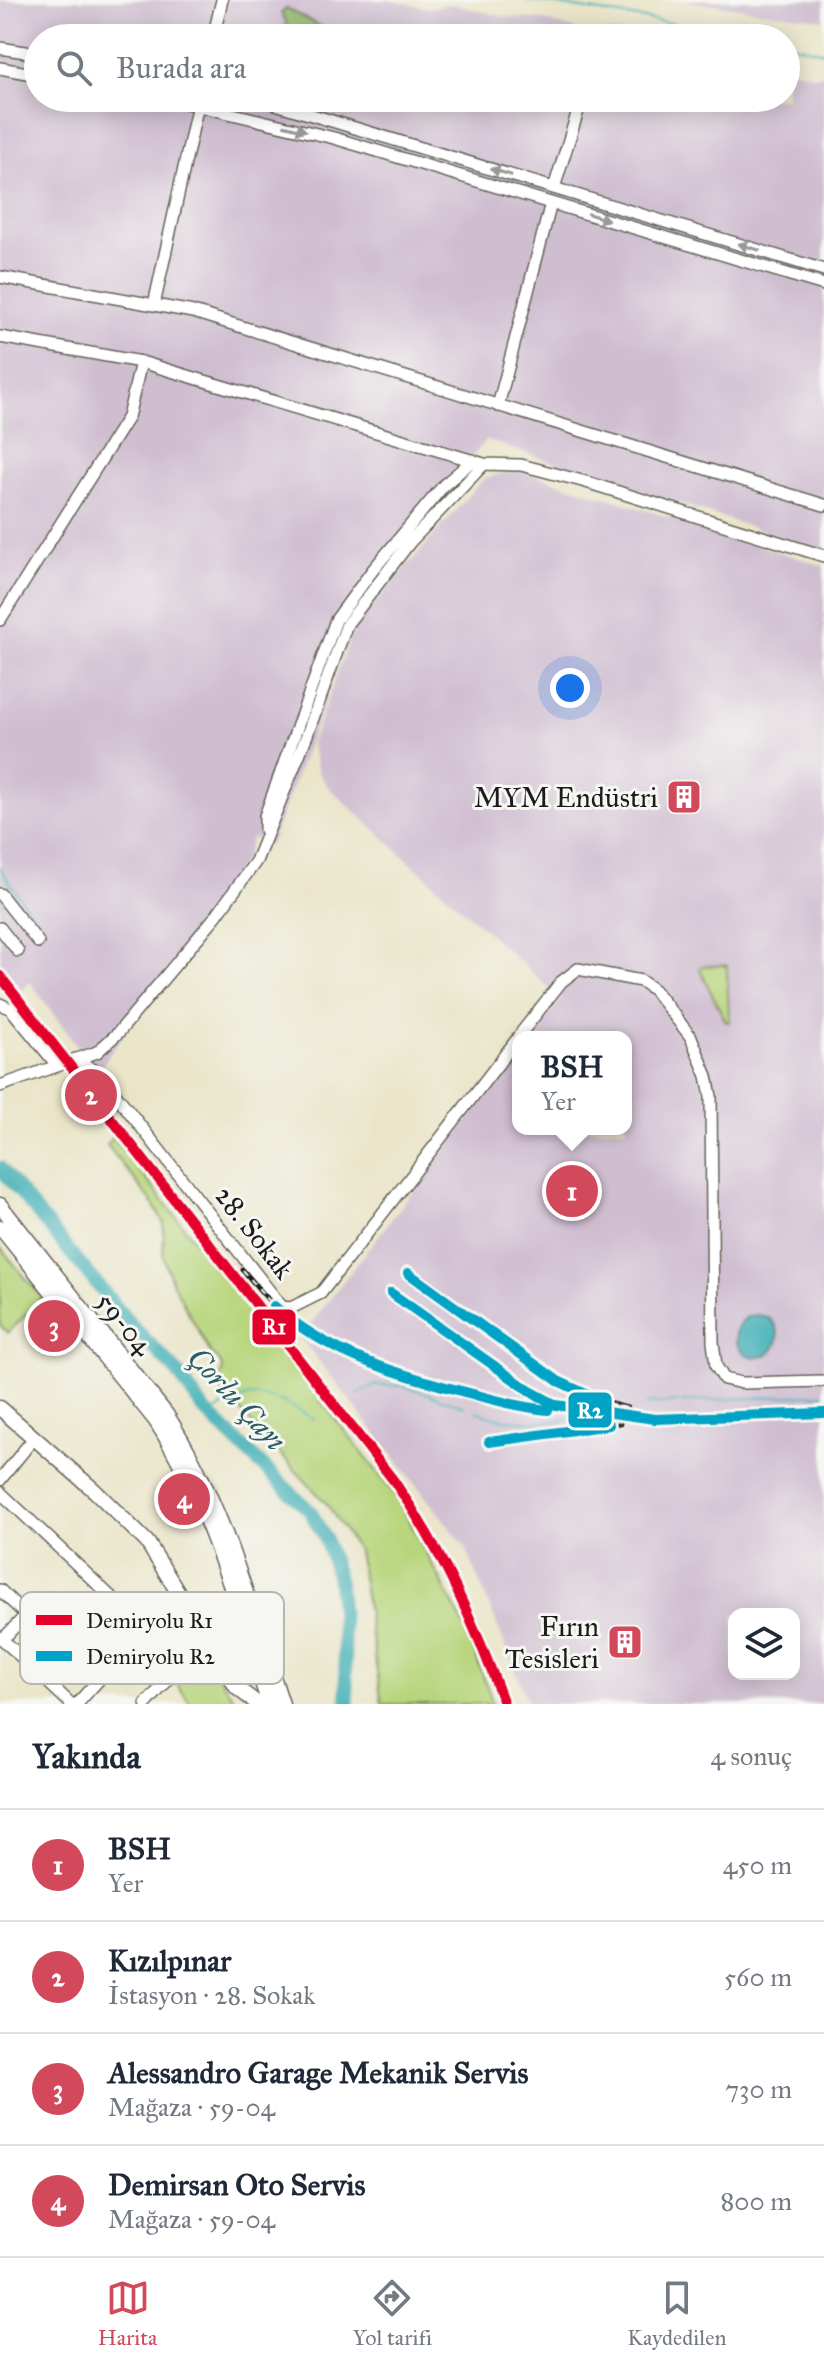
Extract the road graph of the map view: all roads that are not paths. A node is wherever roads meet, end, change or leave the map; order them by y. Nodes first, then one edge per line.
1 (222, 0) edge
2 (216, 24) edge
3 (0, 48) edge
4 (24, 52) edge
5 (0, 68) edge
6 (24, 72) edge
7 (196, 112) edge
8 (230, 112) edge
9 (302, 112) edge
10 (578, 112) edge
11 (554, 188) junction
12 (551, 203) junction
13 (824, 270) edge
14 (0, 277) edge
15 (824, 285) edge
16 (154, 305) junction
17 (0, 337) edge
18 (141, 362) junction
19 (498, 406) junction
20 (479, 462) junction
21 (824, 505) edge
22 (824, 556) edge
23 (0, 620) edge
24 (0, 894) edge
25 (0, 928) edge
26 (38, 942) dead end
27 (18, 951) dead end
28 (0, 1004) edge
29 (523, 1031) edge
30 (512, 1045) edge
31 (75, 1059) junction
32 (57, 1065) junction
33 (0, 1086) edge
34 (0, 1205) edge
35 (0, 1227) edge
36 (824, 1381) edge
37 (0, 1408) edge
38 (34, 1438) junction
39 (0, 1480) edge
40 (0, 1492) edge
41 (0, 1590) edge
42 (178, 1591) edge
43 (106, 1592) edge
44 (232, 1592) edge
45 (245, 1592) edge
46 (20, 1609) edge
47 (20, 1621) edge
48 (2, 1638) edge
49 (20, 1654) edge
50 (52, 1684) edge
51 (95, 1684) edge
52 (164, 1684) edge
53 (235, 1684) edge
54 (262, 1684) edge
55 (275, 1684) edge
56 (74, 1704) edge
57 (146, 1704) edge
58 (258, 1704) edge
59 (269, 1704) edge
60 (282, 1704) edge

1 - 2 street
3 - 4 street
5 - 6 street
7 - 16 street
8 -> 12 street
11 -> 9 street
10 - 11 street
13 -> 11 street
12 -> 15 street
12 - 19 street
14 - 16 street
16 - 19 street
17 - 18 street
18 - 20 street
18 - 23 street
19 - 21 street
20 - 22 street
20 - 31 street
24 - 26 street
25 - 27 street
28 - 32 street
29 - 36 street, 28. Sokak
30 - 31 street, 28. Sokak
31 - 32 street
32 - 33 street
34 - 45 main road, 59-04 / 59-04
35 - 44 main road, 59-04
37 - 38 main road
38 - 39 street
38 - 42 main road
40 - 43 street
41 - 46 street
47 - 48 street
48 - 49 street
50 - 56 street
51 - 56 street
52 - 57 street
53 - 58 main road
54 - 59 main road, 59-04
55 - 60 main road, 59-04 / 59-04

